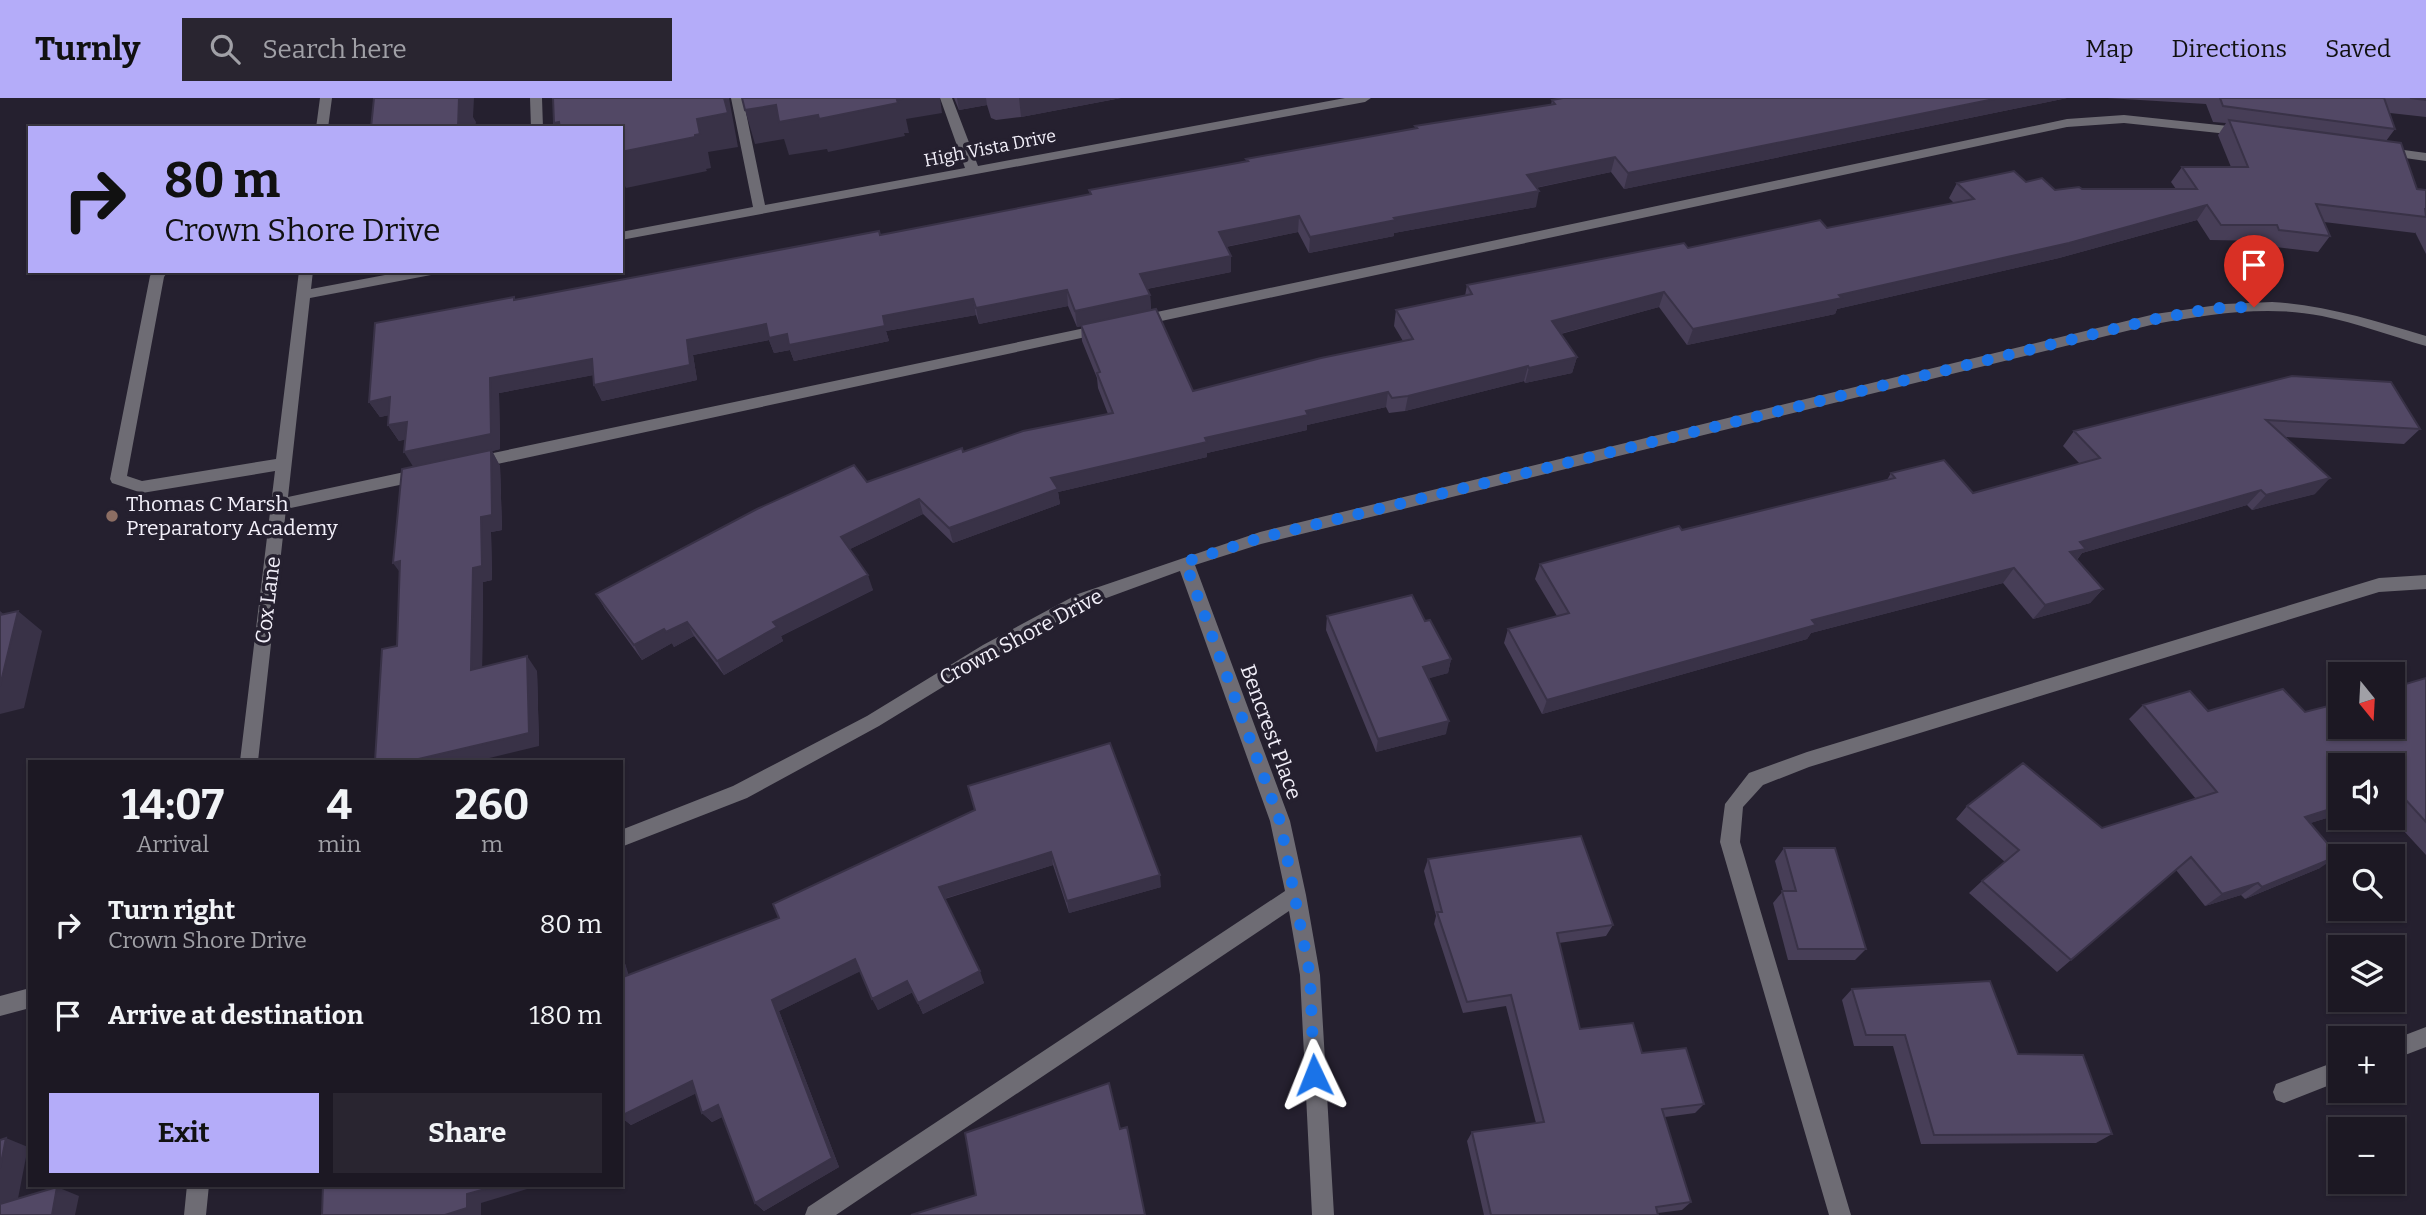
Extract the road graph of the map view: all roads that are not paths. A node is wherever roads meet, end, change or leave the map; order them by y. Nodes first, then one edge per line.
1 (326, 98) edge
2 (536, 98) edge
3 (737, 98) edge
4 (946, 98) edge
5 (1365, 98) edge
6 (1338, 100) edge
7 (322, 126) edge
8 (537, 126) edge
9 (2256, 134) edge
10 (2371, 150) edge
11 (2426, 157) edge
12 (973, 171) junction
13 (760, 211) junction
14 (623, 236) edge
15 (159, 273) edge
16 (306, 273) edge
17 (420, 273) edge
18 (303, 295) junction
19 (2426, 341) edge
20 (283, 464) junction
21 (279, 505) junction
22 (1185, 562) junction
23 (2426, 582) edge
24 (249, 760) edge
25 (623, 838) edge
26 (1296, 895) junction
27 (28, 999) edge
28 (0, 1006) edge
29 (2426, 1037) edge
30 (2405, 1045) edge
31 (2328, 1075) edge
32 (2284, 1092) dead end
33 (198, 1187) edge
34 (195, 1215) edge
35 (816, 1215) edge
36 (1323, 1215) edge
37 (1840, 1215) edge

1 - 7 street
2 - 8 street
3 - 13 street
4 - 12 street
5 - 6 street, High Vista Drive
6 - 12 street, High Vista Drive
9 - 21 street
10 - 11 street
12 - 13 street, High Vista Drive
13 - 14 street, High Vista Drive
15 - 20 street
16 - 18 street, Cox Lane
17 - 18 street
18 - 20 street, Cox Lane
19 - 22 street, Crown Shore Drive
20 - 21 street, Cox Lane
21 - 24 street, Cox Lane
22 - 25 street, Crown Shore Drive
22 - 26 street, Bencrest Place
23 - 37 street
26 - 35 street
26 - 36 street, Bencrest Place
27 - 28 street
29 - 30 street
31 - 32 street
33 - 34 street

